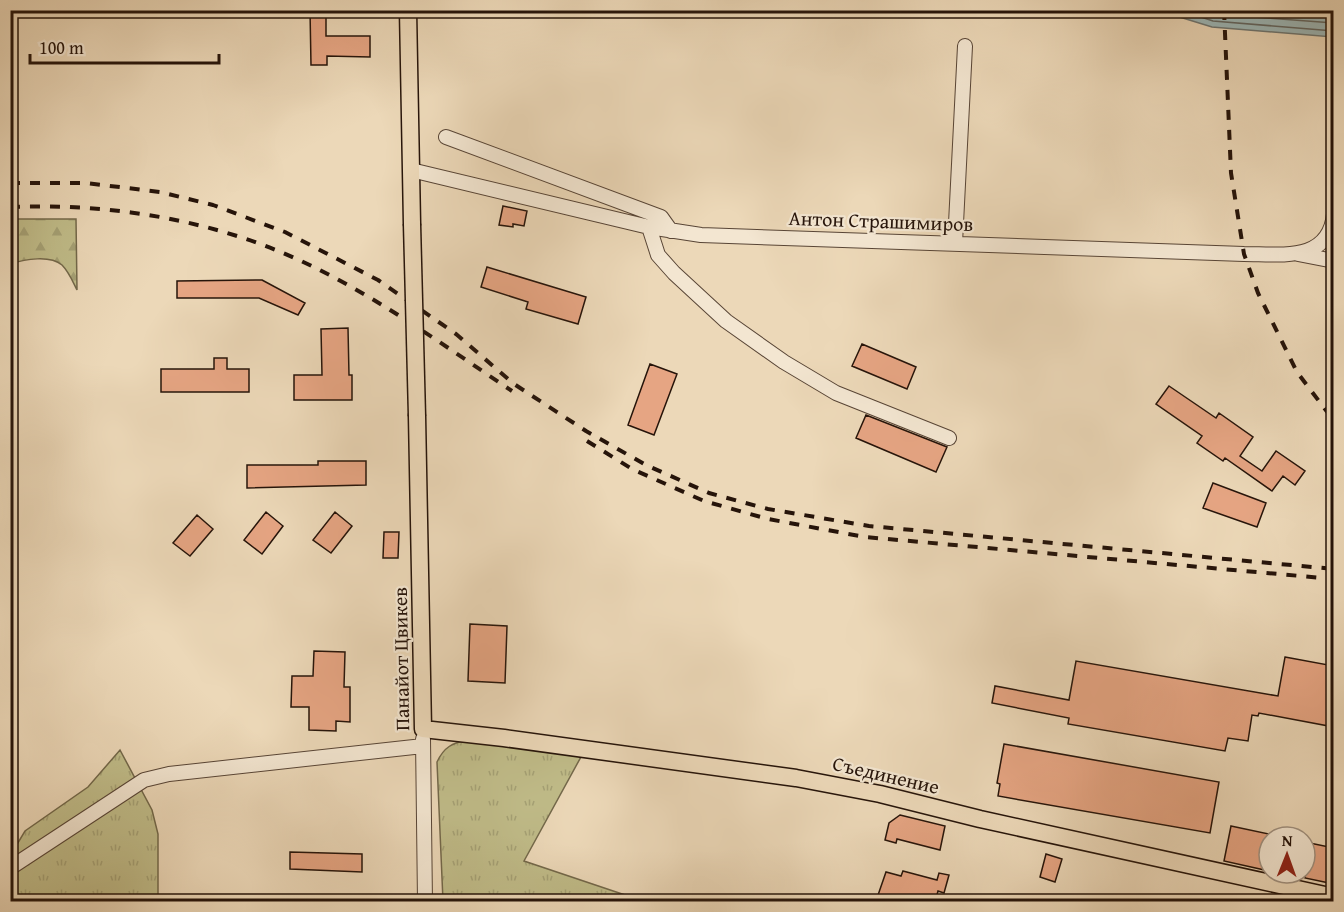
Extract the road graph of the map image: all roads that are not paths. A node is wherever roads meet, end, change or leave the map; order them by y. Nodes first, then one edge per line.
1 (408, 10) edge
2 (965, 46) dead end
3 (446, 137) dead end
4 (411, 170) junction
5 (1334, 214) edge
6 (649, 227) junction
7 (671, 231) junction
8 (954, 243) junction
9 (1296, 254) junction
10 (1334, 261) edge
11 (949, 438) dead end
12 (423, 729) junction
13 (423, 746) junction
14 (10, 868) edge
15 (1312, 897) edge
16 (1334, 897) edge
17 (425, 902) edge

1 - 4 main road, Панайот Цвикев
2 - 8 street
3 - 7 street
4 - 6 street, Антон Страшимиров
4 - 12 main road, Панайот Цвикев, bridge
5 - 9 street, Антон Страшимиров
6 - 7 street, Антон Страшимиров
6 - 11 street
7 - 8 street, Антон Страшимиров
8 - 9 street, Антон Страшимиров
9 - 10 street
12 - 13 street, Панайот Цвикев
12 - 15 main road, Съединение
13 - 14 street
13 - 17 street, Панайот Цвикев
15 - 16 main road, Съединение

